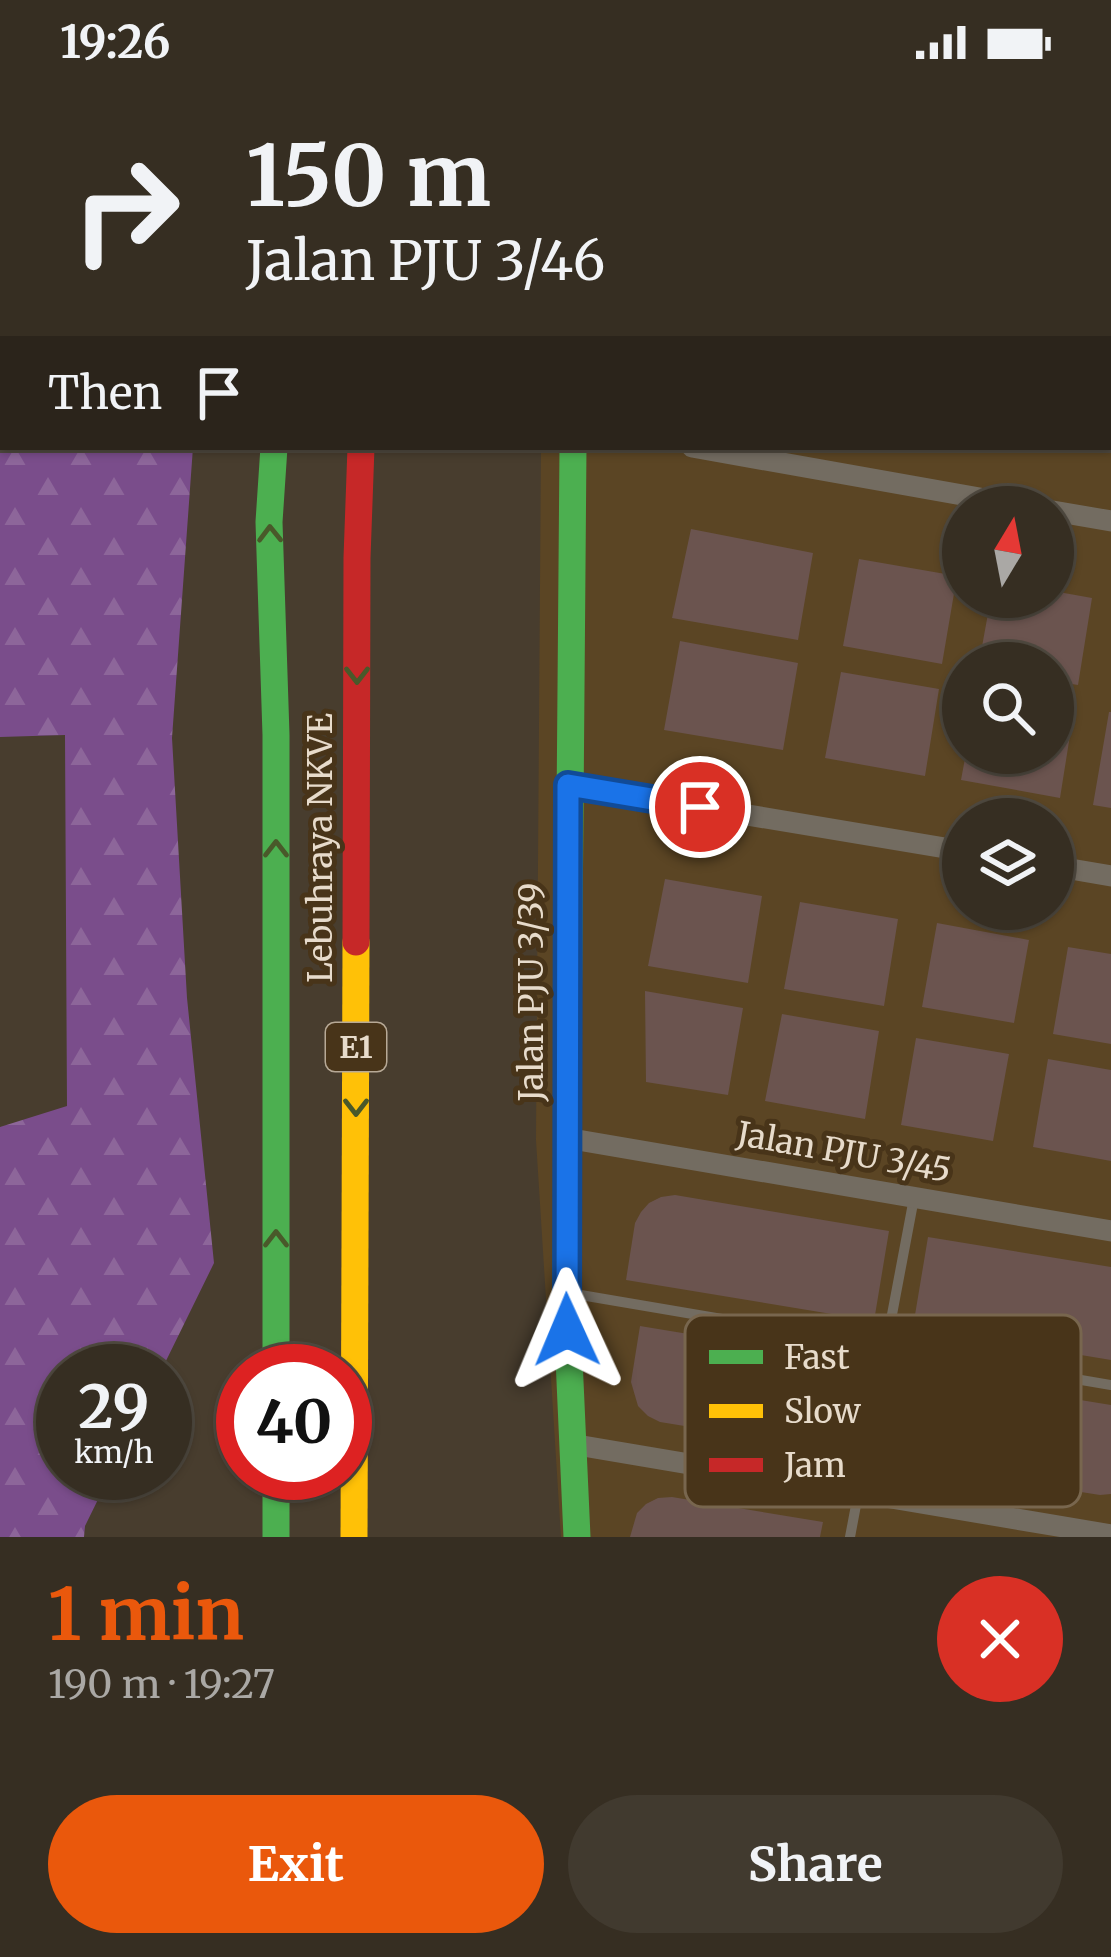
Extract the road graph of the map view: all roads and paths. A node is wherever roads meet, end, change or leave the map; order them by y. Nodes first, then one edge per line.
1 (274, 450) edge
2 (361, 450) edge
3 (573, 450) edge
4 (709, 450) edge
5 (942, 491) edge
6 (1074, 515) edge
7 (1111, 521) edge
8 (568, 785) junction
9 (942, 847) edge
10 (1074, 870) edge
11 (1111, 876) edge
12 (566, 1138) junction
13 (914, 1198) junction
14 (1111, 1232) edge
15 (566, 1292) junction
16 (700, 1315) edge
17 (892, 1315) edge
18 (276, 1344) edge
19 (1081, 1380) edge
20 (1111, 1385) edge
21 (571, 1444) junction
22 (685, 1463) edge
23 (276, 1500) edge
24 (856, 1507) edge
25 (943, 1507) edge
26 (1111, 1535) edge
27 (276, 1537) edge
28 (354, 1537) edge
29 (578, 1537) edge
30 (850, 1537) edge

18 -> 1 main road, Lebuhraya NKVE
2 -> 28 main road, Lebuhraya NKVE / E1
3 - 8 main road, Jalan PJU 3/39
4 - 5 street
6 - 7 street
8 - 9 street
8 - 12 main road, Jalan PJU 3/39
10 - 11 street
12 - 13 street, Jalan PJU 3/45
12 - 15 main road, Jalan PJU 3/39
13 - 14 street, Jalan PJU 3/45
13 - 17 lane
15 - 16 lane
15 - 21 main road, Jalan PJU 3/39
19 - 20 lane
21 - 22 street
21 - 29 main road, Jalan PJU 3/39
23 - 27 main road
24 - 30 lane
25 - 26 street

